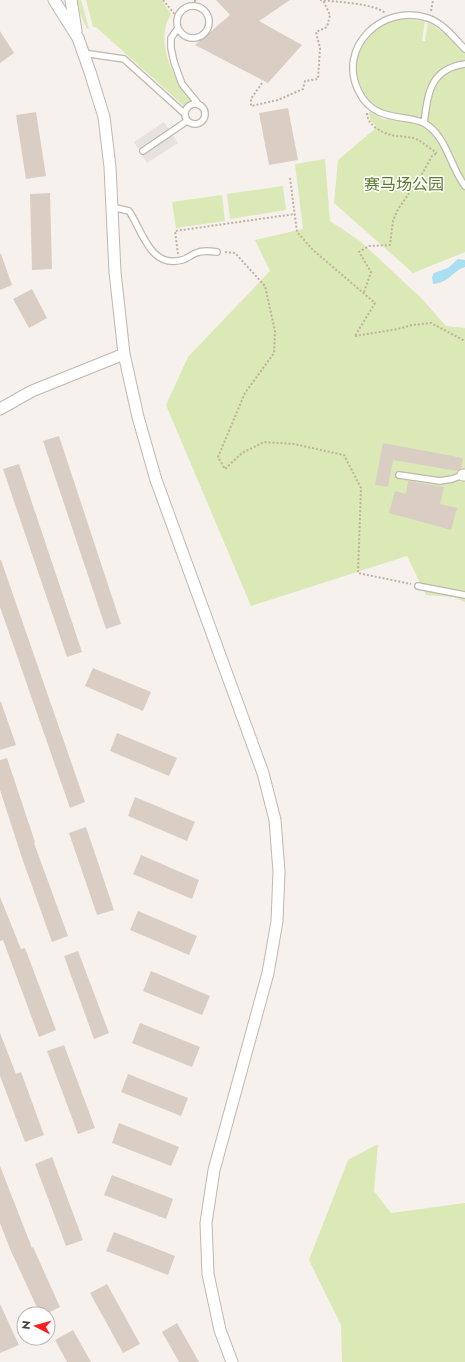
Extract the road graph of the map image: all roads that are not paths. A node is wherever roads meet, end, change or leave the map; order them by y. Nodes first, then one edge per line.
1 (54, 0) edge
2 (71, 0) edge
3 (195, 3) edge
4 (178, 28) junction
5 (78, 38) junction
6 (465, 49) edge
7 (83, 53) junction
8 (465, 64) edge
9 (199, 105) junction
10 (185, 114) junction
11 (187, 121) junction
12 (424, 123) junction
13 (143, 151) dead end
14 (465, 186) edge
15 (112, 207) junction
16 (217, 252) road end
17 (124, 354) junction
18 (0, 409) edge
19 (399, 475) dead end
20 (464, 475) edge
21 (418, 586) road end
22 (465, 595) edge
23 (232, 1362) edge

1 - 5 street
2 - 5 street
3 - 4 lane
3 - 4 lane
4 - 9 lane
5 - 7 street
6 - 12 lane
7 - 10 lane
7 - 15 street
8 - 12 lane
9 - 10 lane
9 - 11 lane
10 - 11 lane
11 - 13 lane
12 - 14 lane
15 - 16 lane
15 - 17 street
17 - 18 street
17 - 23 street
19 - 20 lane
21 - 22 lane

